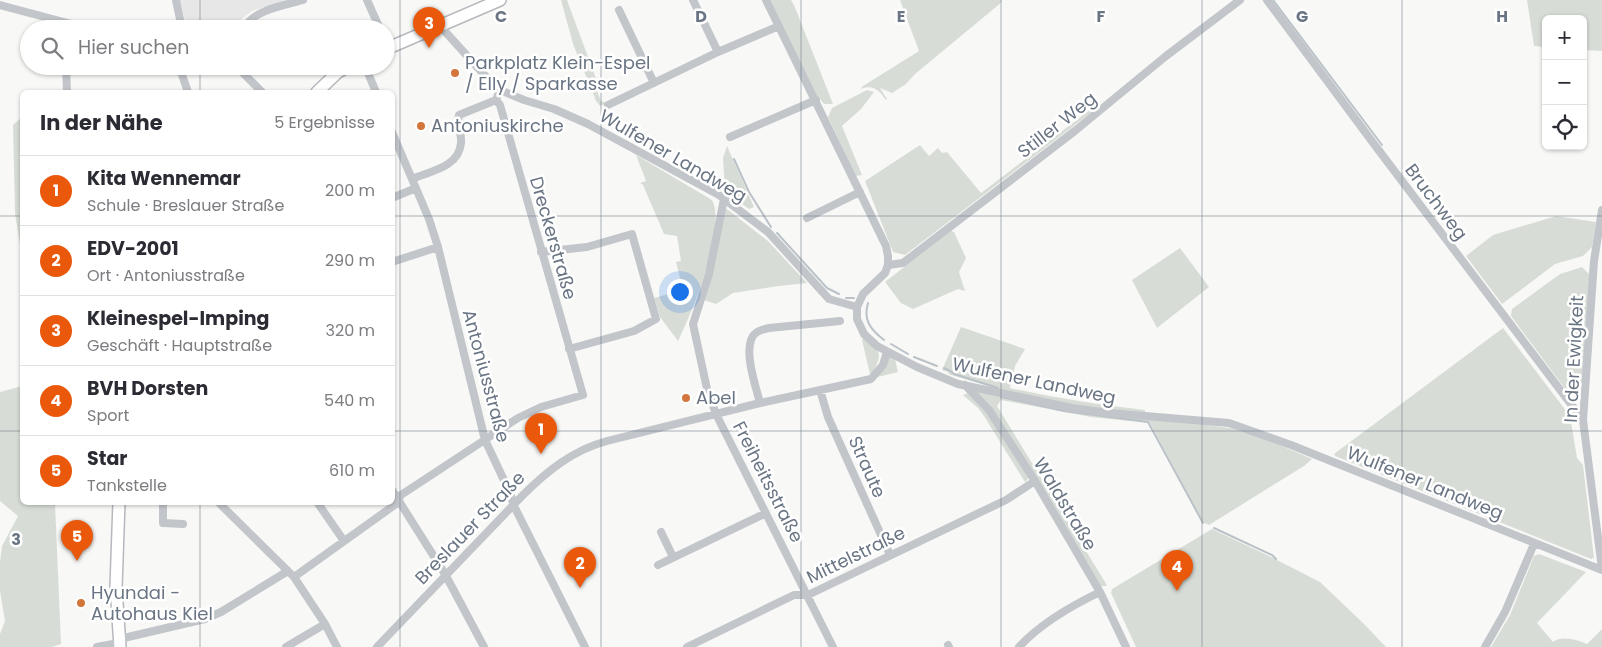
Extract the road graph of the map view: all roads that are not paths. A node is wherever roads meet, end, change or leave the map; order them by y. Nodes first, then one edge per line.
1 (176, 0) edge
2 (303, 0) edge
3 (367, 0) edge
4 (500, 0) edge
5 (693, 0) edge
6 (766, 0) edge
7 (1240, 0) edge
8 (1267, 0) edge
9 (0, 5) edge
10 (619, 10) dead end
11 (50, 20) edge
12 (180, 20) edge
13 (252, 20) edge
14 (376, 20) edge
15 (779, 26) junction
16 (440, 27) junction
17 (395, 45) edge
18 (718, 52) junction
19 (66, 75) edge
20 (182, 75) edge
21 (244, 75) edge
22 (335, 75) edge
23 (369, 75) edge
24 (654, 83) junction
25 (66, 90) edge
26 (187, 90) edge
27 (260, 90) edge
28 (319, 90) edge
29 (375, 90) edge
30 (500, 90) junction
31 (496, 100) junction
32 (816, 100) junction
33 (608, 105) dead end
34 (730, 137) dead end
35 (395, 139) edge
36 (412, 179) junction
37 (416, 188) junction
38 (860, 192) junction
39 (395, 197) edge
40 (724, 199) junction
41 (1602, 210) edge
42 (807, 218) dead end
43 (438, 247) junction
44 (541, 252) junction
45 (395, 261) edge
46 (888, 266) junction
47 (857, 307) junction
48 (840, 320) dead end
49 (569, 349) junction
50 (887, 352) junction
51 (965, 385) junction
52 (820, 390) junction
53 (760, 403) junction
54 (716, 414) junction
55 (1583, 420) junction
56 (485, 440) junction
57 (1035, 481) junction
58 (395, 494) edge
59 (398, 499) junction
60 (119, 505) edge
61 (164, 505) edge
62 (221, 505) edge
63 (319, 505) edge
64 (395, 505) edge
65 (395, 505) edge
66 (514, 506) junction
67 (766, 513) junction
68 (184, 524) dead end
69 (661, 532) dead end
70 (344, 542) junction
71 (1534, 544) junction
72 (890, 555) junction
73 (673, 556) junction
74 (658, 565) dead end
75 (1602, 570) edge
76 (291, 574) junction
77 (445, 574) junction
78 (1100, 592) junction
79 (808, 595) junction
80 (324, 624) junction
81 (119, 644) edge
82 (97, 647) edge
83 (286, 647) edge
84 (337, 647) edge
85 (377, 647) edge
86 (484, 647) edge
87 (585, 647) edge
88 (687, 647) edge
89 (833, 647) edge
90 (1019, 647) edge
91 (1126, 647) edge
92 (1485, 647) edge

1 - 12 street
2 - 13 street
3 - 14 street
4 - 16 main road
5 - 18 street
6 - 15 street
7 - 46 street, Stiller Weg
8 - 55 street, Bruchweg
9 - 11 street
10 - 24 street
15 - 18 street
15 - 32 street
16 - 17 main road
16 - 30 street, Wulfener Landweg
18 - 24 street
19 - 25 street
20 - 26 street
21 - 27 street
22 - 28 main road
23 - 29 street
24 - 33 street
30 - 31 street
30 - 40 street, Wulfener Landweg
31 - 36 street
31 - 44 street, Dreckerstraße
32 - 34 street
32 - 38 street
35 - 36 street, Antoniusstraße
36 - 37 street, Antoniusstraße
37 - 39 street
37 - 43 street, Antoniusstraße
38 - 42 street
38 - 46 street
40 - 47 street, Wulfener Landweg
40 - 54 street, Freiheitsstraße
41 - 55 street, In der Ewigkeit
43 - 45 street
43 - 56 street, Antoniusstraße
44 - 49 street, Dreckerstraße
44 - 49 street
46 - 47 street
47 - 50 street, Wulfener Landweg
48 - 53 street
49 - 56 street, Dreckerstraße
50 - 51 street, Wulfener Landweg
50 - 52 street, Breslauer Straße
51 - 57 street, Waldstraße
51 - 71 street, Wulfener Landweg
52 - 53 street, Breslauer Straße
52 - 72 street, Straute
53 - 54 street, Breslauer Straße
54 - 66 street, Breslauer Straße
54 - 67 street, Freiheitsstraße
55 - 75 street, In der Ewigkeit
56 - 59 street
56 - 66 street, Antoniusstraße
57 - 72 street, Mittelstraße
57 - 78 street, Waldstraße
58 - 59 street
59 - 64 street
59 - 77 street
60 - 81 main road
61 - 68 street
62 - 76 street
63 - 70 street
65 - 70 street
66 - 77 street, Breslauer Straße
66 - 87 street, Antoniusstraße
67 - 73 street
67 - 79 street, Freiheitsstraße
69 - 73 street
70 - 76 street
71 - 75 street, Wulfener Landweg
71 - 92 street
72 - 79 street, Mittelstraße
73 - 74 street
76 - 80 street
76 - 81 street
77 - 85 street, Breslauer Straße
77 - 86 street
78 - 90 street
78 - 91 street, Waldstraße
79 - 88 street, Mittelstraße
79 - 89 street, Freiheitsstraße
80 - 83 street
80 - 84 street
81 - 82 street

